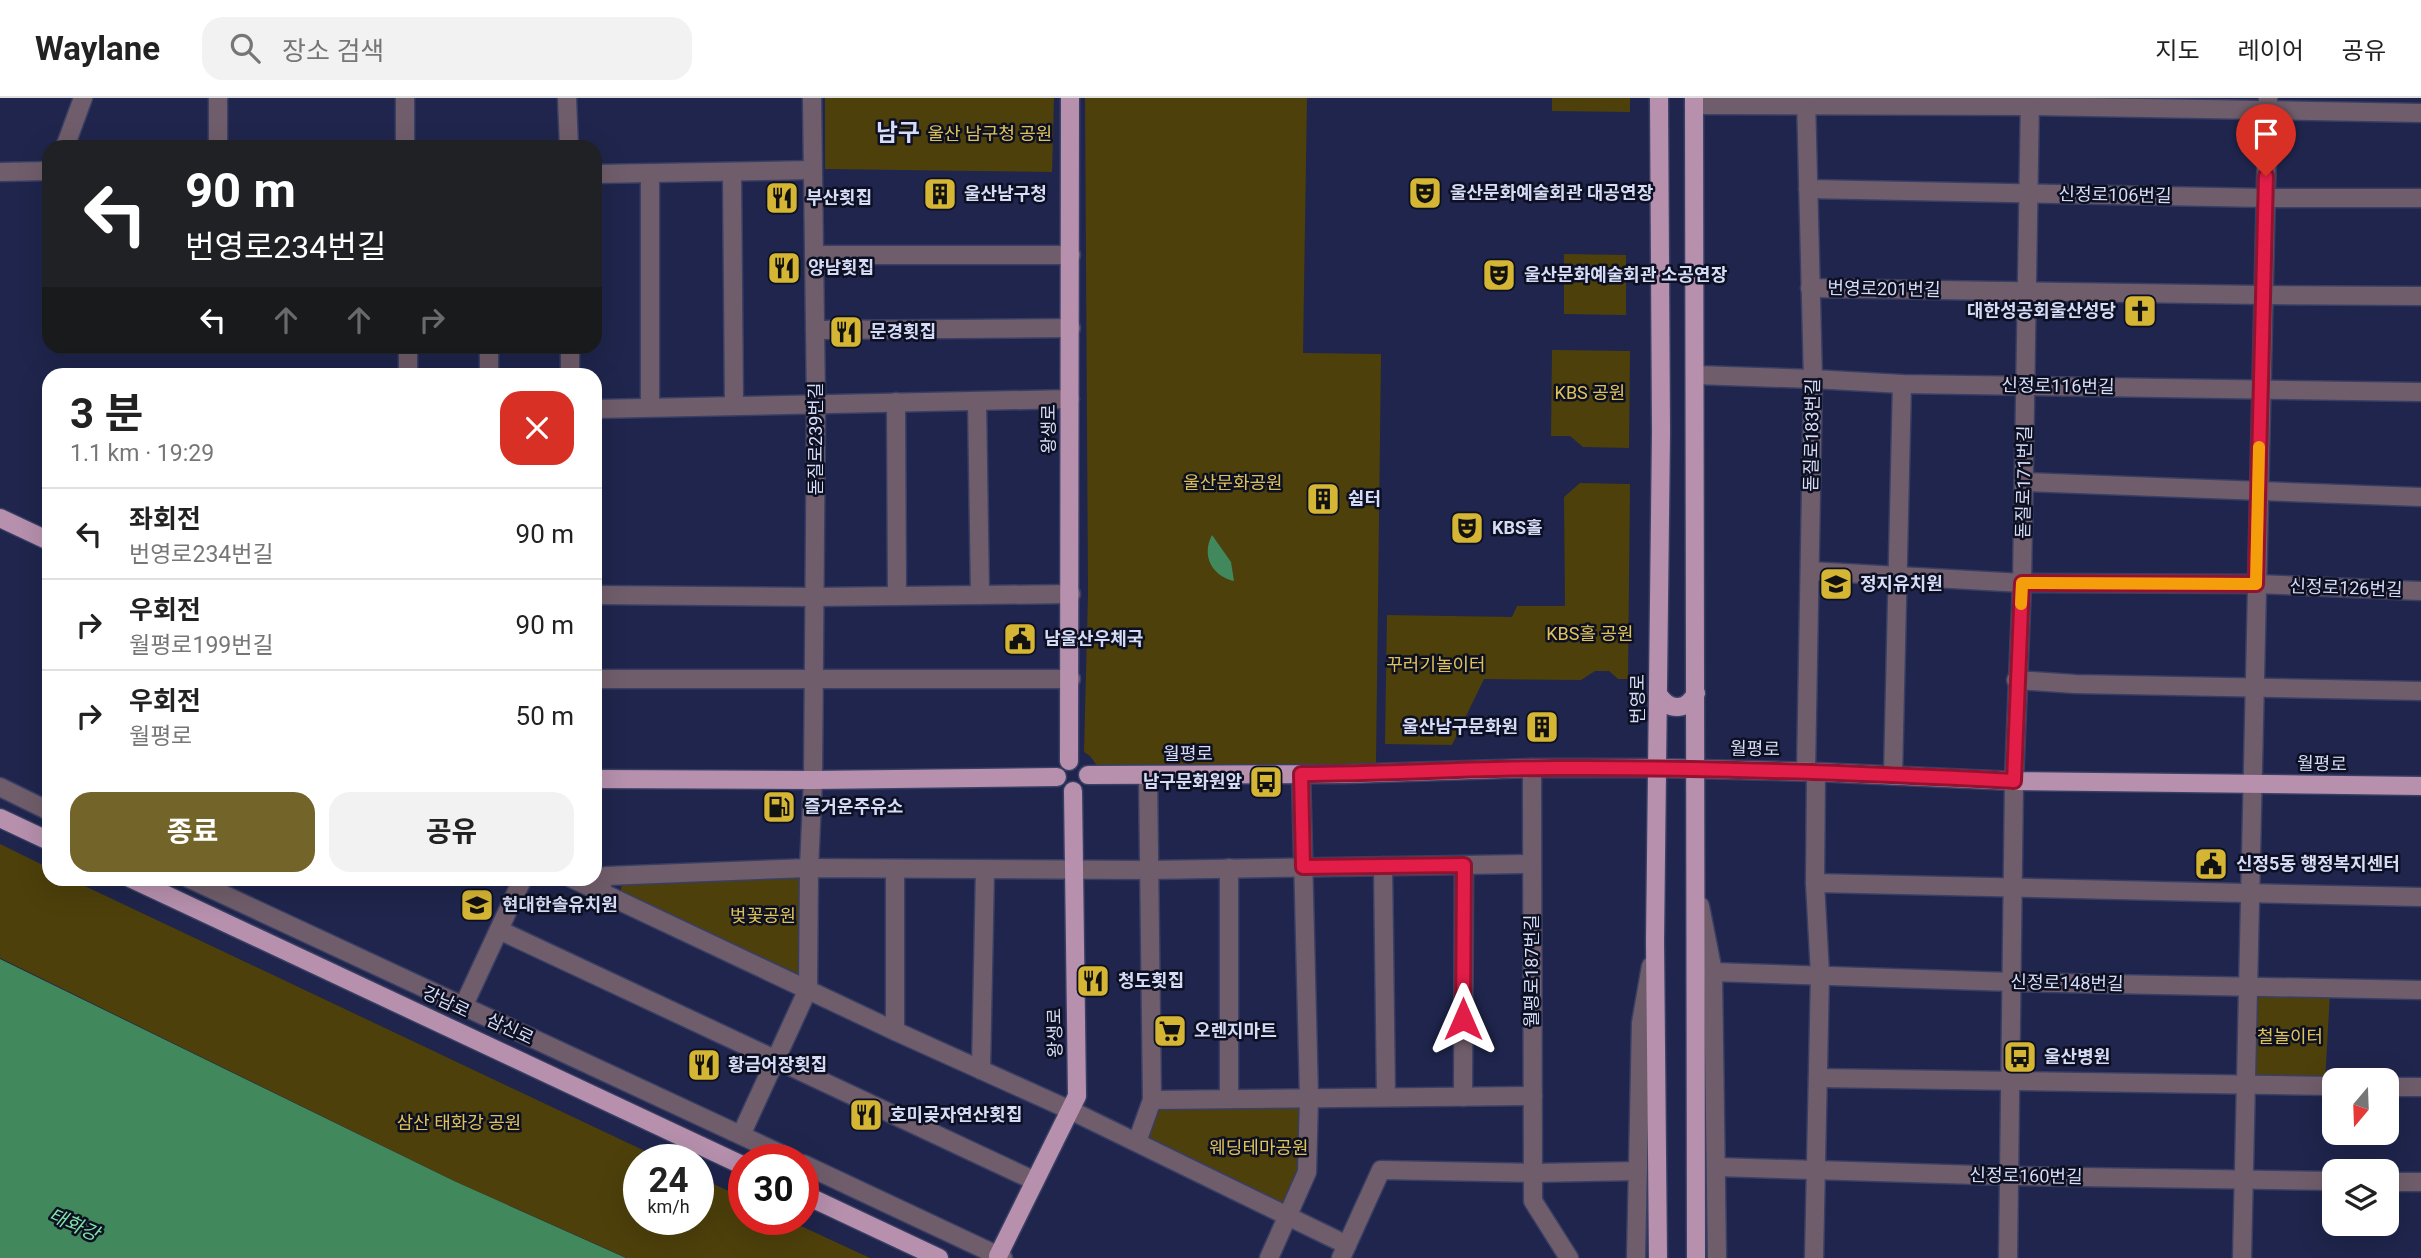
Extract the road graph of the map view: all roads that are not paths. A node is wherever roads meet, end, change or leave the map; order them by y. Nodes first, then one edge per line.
1 (83, 98) edge
2 (219, 98) edge
3 (405, 98) edge
4 (567, 98) edge
5 (812, 98) edge
6 (1070, 98) edge
7 (1659, 98) edge
8 (1694, 102) edge
9 (1807, 102) edge
10 (2030, 102) edge
11 (2268, 105) edge
12 (2421, 113) edge
13 (68, 140) edge
14 (218, 140) edge
15 (405, 140) edge
16 (569, 140) edge
17 (812, 170) junction
18 (42, 171) edge
19 (0, 172) edge
20 (732, 172) junction
21 (650, 173) junction
22 (602, 174) edge
23 (1808, 189) junction
24 (2029, 193) junction
25 (2265, 198) junction
26 (2421, 198) edge
27 (1071, 254) junction
28 (814, 255) junction
29 (1810, 288) junction
30 (2027, 292) junction
31 (2263, 296) junction
32 (2421, 296) edge
33 (1071, 328) junction
34 (815, 330) junction
35 (1696, 375) junction
36 (1813, 379) junction
37 (1902, 384) junction
38 (2025, 386) junction
39 (2261, 389) junction
40 (2421, 392) edge
41 (1070, 399) junction
42 (977, 401) junction
43 (896, 402) junction
44 (816, 404) junction
45 (734, 406) junction
46 (650, 407) junction
47 (602, 409) edge
48 (2024, 482) junction
49 (2258, 491) junction
50 (2421, 497) edge
51 (0, 518) edge
52 (42, 538) edge
53 (1810, 571) junction
54 (1898, 574) junction
55 (2022, 583) junction
56 (2256, 584) junction
57 (2421, 591) edge
58 (1070, 593) junction
59 (602, 595) edge
60 (980, 595) junction
61 (897, 596) junction
62 (815, 597) junction
63 (814, 678) junction
64 (602, 679) edge
65 (1070, 679) junction
66 (2016, 680) junction
67 (2254, 687) junction
68 (2421, 691) edge
69 (1696, 693) junction
70 (1658, 694) junction
71 (1069, 761) junction
72 (1532, 768) junction
73 (1658, 768) junction
74 (1696, 769) junction
75 (1811, 771) junction
76 (1301, 774) junction
77 (1088, 775) junction
78 (1148, 775) junction
79 (1893, 775) junction
80 (1057, 777) junction
81 (602, 779) edge
82 (813, 780) junction
83 (2014, 781) junction
84 (2252, 784) junction
85 (2421, 786) edge
86 (0, 787) edge
87 (1073, 791) junction
88 (42, 808) edge
89 (0, 818) edge
90 (42, 838) edge
91 (1532, 864) junction
92 (1464, 865) junction
93 (1383, 866) junction
94 (1303, 867) junction
95 (809, 868) junction
96 (1228, 868) junction
97 (895, 869) junction
98 (985, 870) junction
99 (1073, 870) junction
100 (1149, 870) junction
101 (1815, 883) junction
102 (602, 884) edge
103 (147, 886) edge
104 (205, 886) edge
105 (519, 886) edge
106 (586, 886) edge
107 (601, 886) edge
108 (1696, 889) junction
109 (2013, 889) junction
110 (598, 892) junction
111 (2250, 894) junction
112 (2421, 897) edge
113 (499, 930) junction
114 (1655, 942) junction
115 (1713, 972) junction
116 (1820, 974) junction
117 (2012, 982) junction
118 (2248, 987) junction
119 (808, 989) junction
120 (2421, 990) edge
121 (463, 1007) junction
122 (895, 1031) junction
123 (775, 1060) junction
124 (981, 1070) junction
125 (1818, 1078) junction
126 (2011, 1081) junction
127 (2246, 1085) junction
128 (2322, 1086) edge
129 (2399, 1087) edge
130 (2421, 1087) edge
131 (1533, 1096) junction
132 (1385, 1097) junction
133 (1463, 1097) junction
134 (1309, 1098) junction
135 (1229, 1099) junction
136 (1152, 1100) junction
137 (1070, 1110) junction
138 (741, 1135) junction
139 (1137, 1142) junction
140 (760, 1144) edge
141 (728, 1158) edge
142 (1717, 1167) junction
143 (1638, 1171) junction
144 (1815, 1171) junction
145 (819, 1172) edge
146 (1533, 1173) junction
147 (2010, 1176) junction
148 (2244, 1180) junction
149 (1035, 1181) junction
150 (2322, 1181) edge
151 (2399, 1182) edge
152 (2421, 1182) edge
153 (819, 1202) edge
154 (1287, 1216) junction
155 (1344, 1252) edge
156 (1000, 1257) edge
157 (939, 1258) edge
158 (1269, 1258) edge
159 (1569, 1258) edge
160 (1636, 1258) edge
161 (1658, 1258) edge
162 (1696, 1258) edge
163 (1717, 1258) edge
164 (1814, 1258) edge
165 (2008, 1258) edge
166 (2242, 1258) edge

1 - 13 street
2 - 14 street
3 - 15 street
4 - 16 street
5 - 17 street, 돋질로239번길
6 - 27 main road, 왕생로
7 - 70 main road, 번영로
8 - 9 street
8 - 35 main road
9 - 10 street
9 - 23 street, 돋질로183번길
10 - 11 street
10 - 24 street, 돋질로171번길
11 - 12 street
11 - 25 street
17 - 20 street
17 - 28 street, 돋질로239번길
18 - 19 street
20 - 21 street
20 - 45 street
21 - 22 street
21 - 46 street
23 - 24 street, 신정로106번길
23 - 29 street, 돋질로183번길
24 - 25 street, 신정로106번길
24 - 30 street, 돋질로171번길
25 - 26 street, 신정로106번길
25 - 31 street
27 - 28 street
27 - 33 main road, 왕생로
28 - 34 street, 돋질로239번길
29 - 30 street, 번영로201번길
29 - 36 street, 돋질로183번길
30 - 31 street, 번영로201번길
30 - 38 street, 돋질로171번길
31 - 32 street, 번영로201번길
31 - 39 street
33 - 34 street
33 - 41 main road, 왕생로
34 - 44 street, 돋질로239번길
35 - 36 street, 신정로116번길
35 - 69 main road
36 - 37 street, 신정로116번길
36 - 53 street, 돋질로183번길
37 - 38 street, 신정로116번길
37 - 54 street
38 - 39 street, 신정로116번길
38 - 48 street, 돋질로171번길
39 - 40 street, 신정로116번길
39 - 49 street
41 - 42 street
41 - 58 main road, 왕생로
42 - 43 street
42 - 60 street
43 - 44 street
43 - 61 street
44 - 45 street
44 - 62 street, 돋질로239번길
45 - 46 street
46 - 47 street
48 - 49 street
48 - 55 street, 돋질로171번길
49 - 50 street
49 - 56 street
51 - 52 main road
53 - 54 street, 신정로126번길
53 - 75 street, 돋질로183번길
54 - 55 street, 신정로126번길
54 - 79 street
55 - 56 street, 신정로126번길
55 - 66 street, 돋질로171번길
56 - 57 street, 신정로126번길
56 - 67 street
58 - 60 street
58 - 65 main road, 왕생로
59 - 62 street
60 - 61 street
61 - 62 street
62 - 63 street, 돋질로239번길
63 - 64 street
63 - 65 street
63 - 82 street, 돋질로239번길
65 - 71 main road, 왕생로
66 - 67 street
66 - 83 street, 돋질로171번길
67 - 68 street
67 - 84 street
69 - 70 main road
69 - 74 main road
70 - 73 main road, 번영로
71 - 77 main road
71 - 80 main road
72 - 73 main road, 월평로
72 - 76 main road, 월평로
72 - 91 street, 월평로187번길
73 - 74 main road, 월평로
73 - 114 main road, 번영로
74 - 75 main road, 월평로
74 - 108 main road
75 - 79 main road, 월평로
75 - 101 street, 돋질로183번길
76 - 78 main road, 월평로
76 - 94 street
77 - 78 main road, 월평로
77 - 87 main road
78 - 100 street
79 - 83 main road, 월평로
80 - 82 main road
80 - 87 main road
81 - 82 main road
82 - 95 street, 돋질로239번길
83 - 84 main road, 월평로
83 - 109 street, 돋질로171번길
84 - 85 main road, 월평로
84 - 111 street
86 - 88 street
87 - 99 main road, 왕생로
89 - 90 main road
91 - 92 street
91 - 131 street, 월평로187번길
92 - 93 street
92 - 133 street
93 - 94 street
93 - 132 street
94 - 96 street
94 - 134 street
95 - 97 street
95 - 102 street
95 - 119 street, 돋질로239번길
96 - 100 street
96 - 135 street
97 - 98 street
97 - 122 street
98 - 99 street
98 - 124 street
99 - 100 street
99 - 137 main road, 왕생로
100 - 136 street
101 - 109 street
101 - 116 street, 돋질로183번길
103 - 141 main road, 강남로
104 - 121 street, 삼신로
105 - 113 street
106 - 110 street
107 - 110 street
108 - 115 street
108 - 162 main road
109 - 111 street
109 - 117 street, 돋질로171번길
110 - 119 street
111 - 112 street
111 - 118 street
113 - 121 street
113 - 123 street
114 - 143 street
114 - 161 main road, 번영로
115 - 116 street, 신정로148번길
115 - 142 street
116 - 117 street, 신정로148번길
116 - 125 street, 돋질로183번길
117 - 118 street, 신정로148번길
117 - 126 street, 돋질로171번길
118 - 120 street, 신정로148번길
118 - 127 street
119 - 122 street
119 - 123 street
121 - 138 street, 삼신로
122 - 124 street
123 - 138 street
123 - 149 street
124 - 137 street
125 - 126 street
125 - 144 street, 돋질로183번길
126 - 127 street
126 - 147 street, 돋질로171번길
127 - 128 street
127 - 148 street
129 - 130 street
131 - 133 street
131 - 146 street, 월평로187번길
132 - 133 street
132 - 134 street
134 - 135 street
134 - 154 street
135 - 136 street
136 - 139 street
137 - 139 street
137 - 149 main road, 왕생로
138 - 140 street, 삼신로
139 - 154 street
142 - 144 street, 신정로160번길
142 - 163 street
143 - 146 street
143 - 160 street
144 - 147 street, 신정로160번길
144 - 164 street, 돋질로183번길
145 - 156 street
146 - 155 street
146 - 159 street, 월평로187번길
147 - 148 street, 신정로160번길
147 - 165 street, 돋질로171번길
148 - 150 street, 신정로160번길
148 - 166 street
149 - 156 main road, 왕생로
151 - 152 street
153 - 157 main road
154 - 155 street
154 - 158 street

